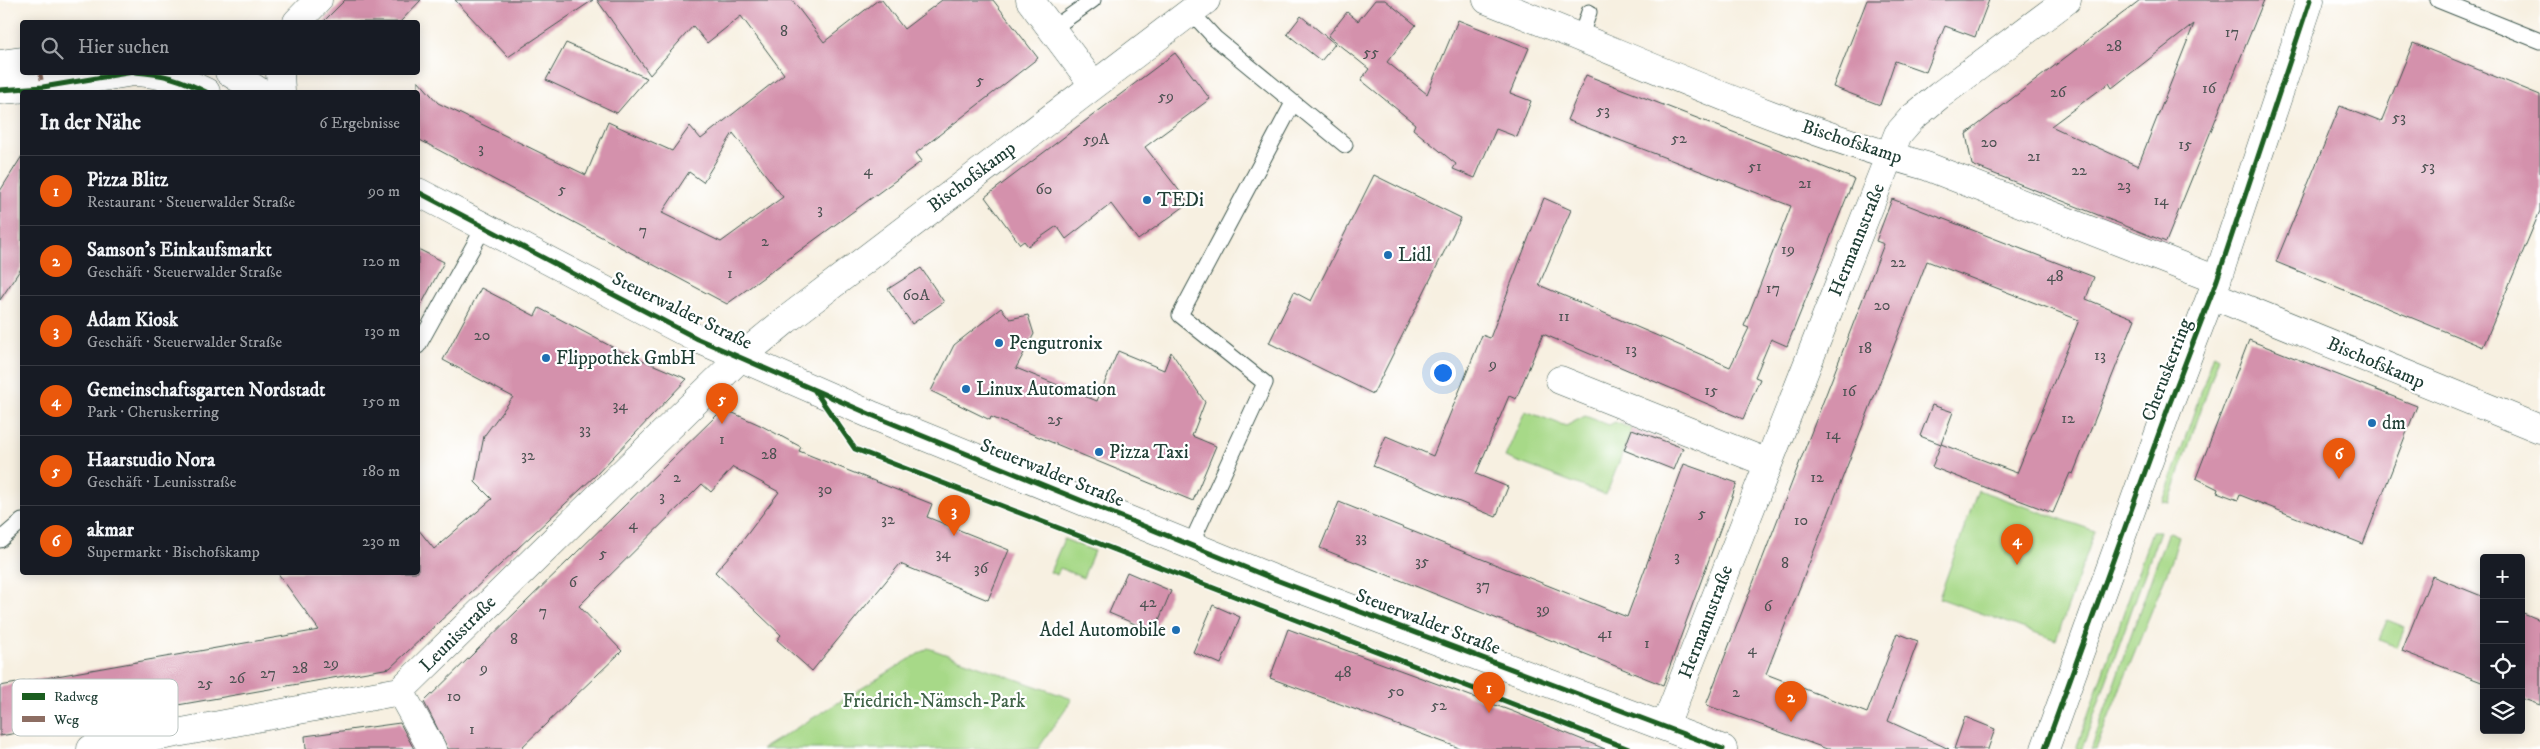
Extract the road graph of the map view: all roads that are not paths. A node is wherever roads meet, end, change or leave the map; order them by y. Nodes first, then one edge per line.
1 (318, 0) edge
2 (1030, 0) edge
3 (1093, 0) edge
4 (1487, 0) edge
5 (2067, 0) edge
6 (2310, 0) edge
7 (2438, 0) edge
8 (1198, 6) edge
9 (299, 20) edge
10 (1052, 29) junction
11 (2540, 41) edge
12 (20, 61) edge
13 (0, 64) edge
14 (116, 75) edge
15 (166, 75) edge
16 (234, 75) edge
17 (280, 75) edge
18 (1093, 84) junction
19 (0, 90) edge
20 (202, 90) edge
21 (257, 90) edge
22 (281, 90) edge
23 (1293, 103) junction
24 (1345, 145) dead end
25 (1890, 157) junction
26 (420, 193) edge
27 (484, 226) junction
28 (2214, 288) junction
29 (420, 342) edge
30 (741, 357) junction
31 (1560, 380) dead end
32 (2540, 429) edge
33 (1768, 463) junction
34 (20, 523) edge
35 (0, 540) edge
36 (1191, 544) junction
37 (400, 691) junction
38 (1665, 726) junction
39 (178, 733) edge
40 (160, 736) edge
41 (91, 749) edge
42 (432, 749) edge
43 (1723, 749) edge
44 (2045, 749) edge

1 - 9 street
2 - 10 street
3 - 10 lane
4 - 25 street, Bischofskamp
5 - 25 street, Hermannstraße
6 - 28 street, Cheruskerring
7 - 11 lane
8 - 18 street, Bischofskamp
8 - 23 lane
10 - 18 street
12 - 13 street
14 - 19 street
15 - 20 street
16 - 21 street
17 - 22 street
18 - 30 street, Bischofskamp
23 - 24 lane
23 - 36 lane
25 - 28 street, Bischofskamp
25 - 33 street, Hermannstraße
26 - 27 street, Steuerwalder Straße
27 - 29 lane
27 - 30 street, Steuerwalder Straße
28 - 32 street, Bischofskamp
28 - 44 street, Cheruskerring
30 - 36 street, Steuerwalder Straße
30 - 37 street, Leunisstraße
31 - 33 street
33 - 38 street, Hermannstraße
34 - 35 lane
36 - 38 street, Steuerwalder Straße
37 - 39 street
37 - 42 street
38 - 43 street, Steuerwalder Straße
40 - 41 street

